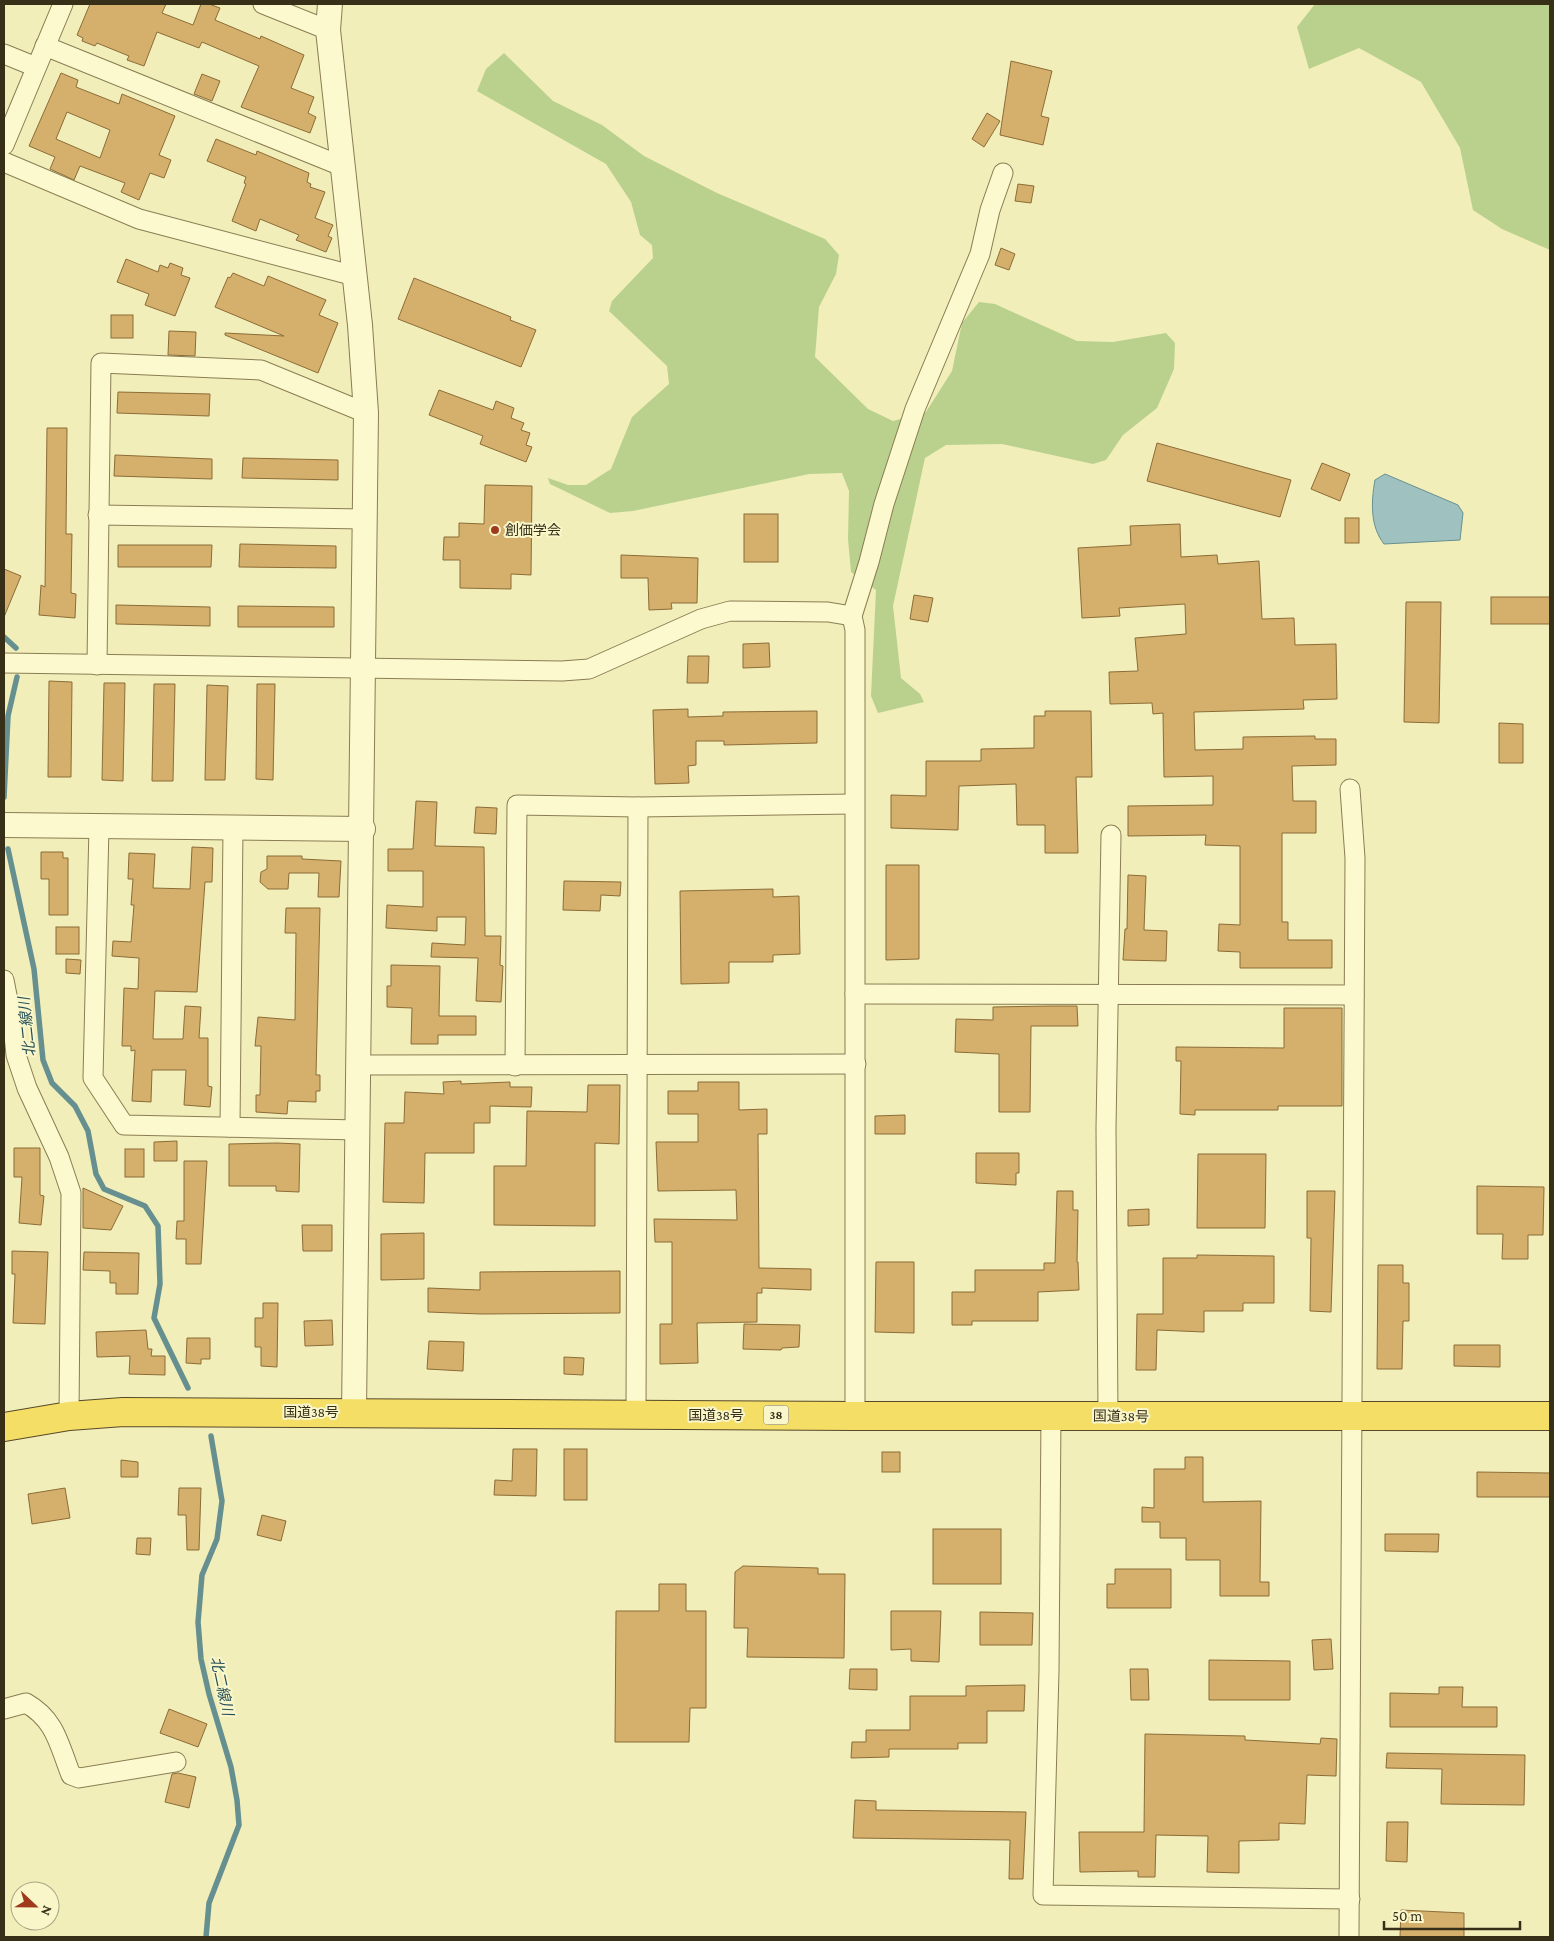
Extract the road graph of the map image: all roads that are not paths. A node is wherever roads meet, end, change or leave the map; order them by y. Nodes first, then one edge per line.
1 (63, 4) edge
2 (263, 4) edge
3 (330, 4) edge
4 (328, 30) junction
5 (45, 46) junction
6 (4, 54) edge
7 (36, 67) junction
8 (4, 145) edge
9 (4, 162) edge
10 (344, 167) junction
11 (1003, 172) dead end
12 (355, 276) junction
13 (366, 413) junction
14 (98, 515) junction
15 (365, 519) junction
16 (852, 616) junction
17 (4, 663) edge
18 (97, 665) junction
19 (364, 670) junction
20 (1350, 789) dead end
21 (854, 804) junction
22 (638, 807) junction
23 (4, 825) edge
24 (98, 826) junction
25 (233, 828) junction
26 (363, 829) junction
27 (1111, 835) dead end
28 (4, 980) edge
29 (855, 994) junction
30 (1109, 994) junction
31 (1354, 995) junction
32 (8, 1026) edge
33 (856, 1064) junction
34 (360, 1065) junction
35 (515, 1066) junction
36 (638, 1066) junction
37 (230, 1127) junction
38 (359, 1130) junction
39 (354, 1412) junction
40 (636, 1414) junction
41 (1051, 1415) junction
42 (69, 1416) junction
43 (855, 1416) junction
44 (1108, 1416) junction
45 (1351, 1416) junction
46 (1550, 1416) edge
47 (4, 1427) edge
48 (4, 1709) edge
49 (176, 1762) dead end
50 (1350, 1899) junction
51 (1350, 1937) edge

1 - 5 street
2 - 4 street
3 - 4 street
4 - 10 street
5 - 7 street
5 - 10 street
6 - 7 street
7 - 8 street
9 - 12 street
10 - 12 street
11 - 16 street
12 - 13 street
13 - 14 street
13 - 15 street
14 - 15 street
14 - 18 street
15 - 19 street
16 - 19 street
16 - 21 street
17 - 18 street
18 - 19 street
19 - 26 street
20 - 31 street
21 - 22 street
21 - 29 street
22 - 35 street
22 - 36 street
23 - 24 street
24 - 25 street
24 - 37 street
25 - 26 street
25 - 37 street
26 - 34 street
27 - 30 street
28 - 32 street
29 - 30 street
29 - 33 street
30 - 31 street
30 - 44 street
31 - 45 street
32 - 42 street
33 - 36 street
33 - 43 street
34 - 35 street
34 - 38 street
35 - 36 street
36 - 40 street
37 - 38 street
38 - 39 street
39 - 40 highway, 国道38号 / 38
39 - 42 highway, 国道38号 / 38
40 - 43 highway, 国道38号 / 38
41 - 43 highway, 国道38号 / 38
41 - 44 highway, 国道38号 / 38
41 - 50 street
42 - 47 highway, 国道38号 / 38
44 - 45 highway, 国道38号 / 38
45 - 46 highway, 国道38号 / 38
45 - 50 street
48 - 49 street
50 - 51 street

